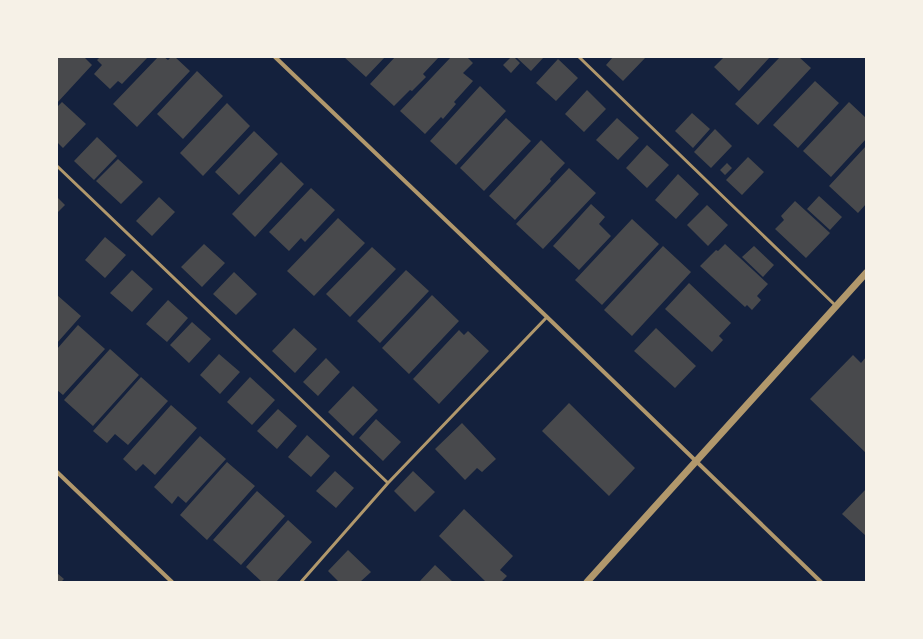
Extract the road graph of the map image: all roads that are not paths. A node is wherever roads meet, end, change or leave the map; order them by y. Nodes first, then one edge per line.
1 (275, 57) edge
2 (579, 57) edge
3 (57, 166) edge
4 (866, 274) edge
5 (836, 306) junction
6 (547, 317) junction
7 (697, 461) junction
8 (57, 472) edge
9 (388, 482) junction
10 (172, 582) edge
11 (301, 582) edge
12 (587, 582) edge
13 (821, 582) edge

1 - 6 street
2 - 5 lane
3 - 9 lane
4 - 5 street
5 - 7 street
6 - 7 street
6 - 9 lane
7 - 12 street
7 - 13 street
8 - 10 street
9 - 11 lane

